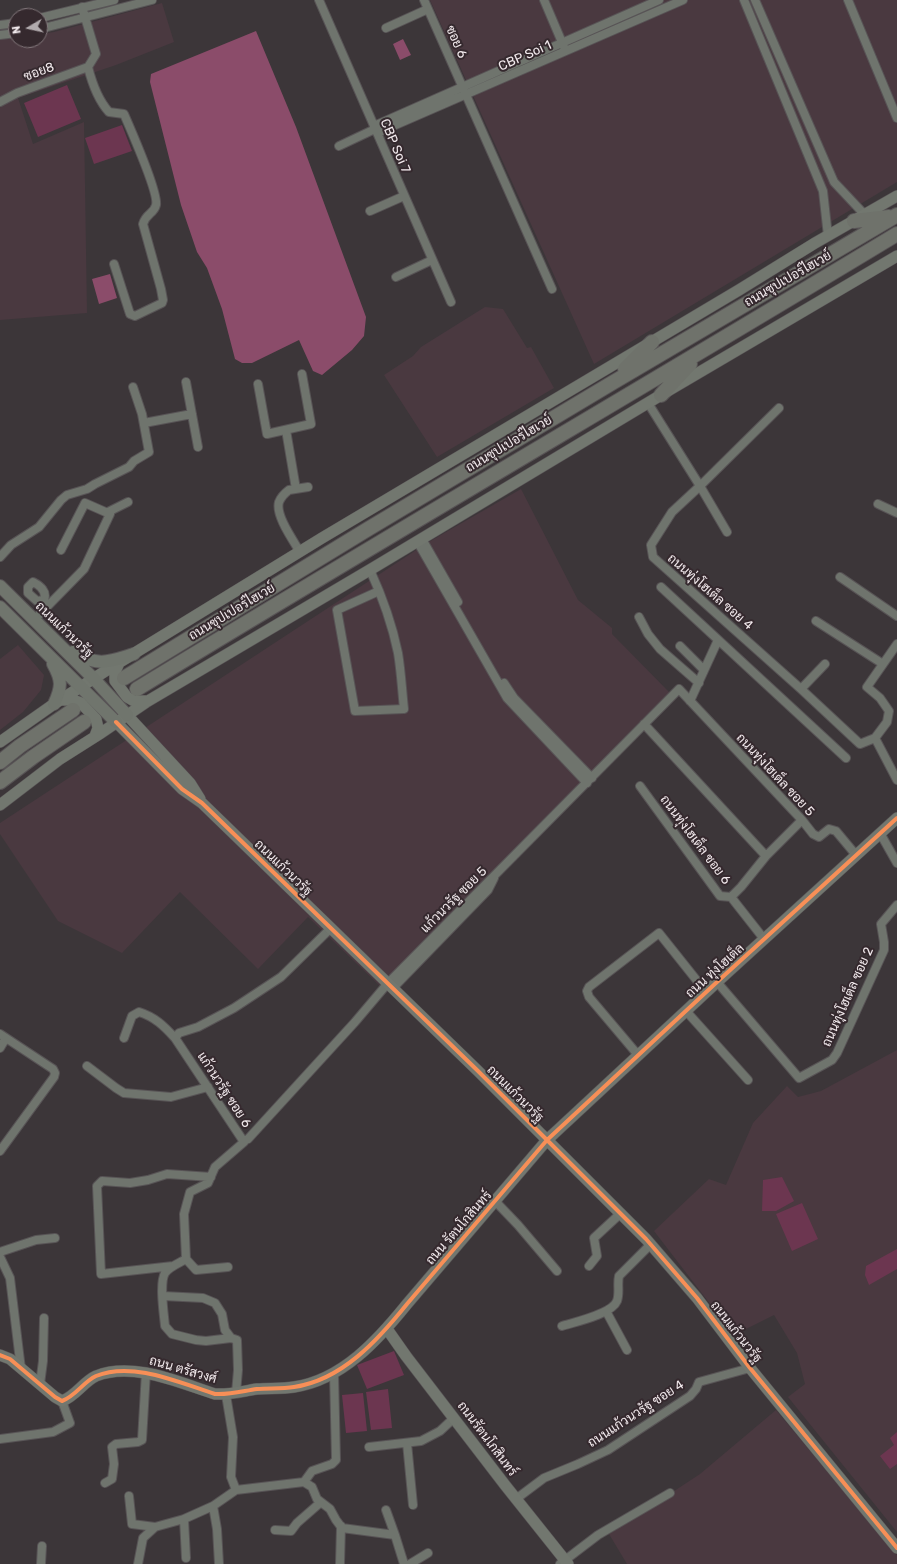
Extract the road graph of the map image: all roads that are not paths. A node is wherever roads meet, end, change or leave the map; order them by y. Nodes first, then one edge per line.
1 (114, 0) edge
2 (152, 0) edge
3 (319, 0) edge
4 (424, 0) edge
5 (544, 0) edge
6 (683, 0) edge
7 (744, 0) edge
8 (755, 0) edge
9 (848, 0) edge
10 (653, 1) edge
11 (82, 7) junction
12 (428, 9) junction
13 (655, 12) junction
14 (48, 16) edge
15 (84, 18) junction
16 (48, 27) edge
17 (386, 28) dead end
18 (562, 43) junction
19 (566, 51) junction
20 (88, 67) junction
21 (465, 90) junction
22 (0, 102) edge
23 (897, 118) edge
24 (375, 130) junction
25 (339, 146) dead end
26 (834, 182) junction
27 (823, 192) junction
28 (404, 196) junction
29 (897, 196) edge
30 (370, 211) dead end
31 (896, 216) edge
32 (859, 218) junction
33 (897, 234) edge
34 (828, 236) junction
35 (897, 256) edge
36 (432, 260) junction
37 (114, 264) dead end
38 (396, 277) dead end
39 (552, 290) dead end
40 (451, 302) dead end
41 (652, 342) junction
42 (701, 352) junction
43 (302, 374) dead end
44 (186, 382) dead end
45 (612, 382) junction
46 (258, 384) dead end
47 (133, 387) dead end
48 (662, 395) junction
49 (648, 403) junction
50 (779, 408) dead end
51 (192, 414) junction
52 (144, 423) junction
53 (286, 430) junction
54 (198, 447) dead end
55 (700, 486) junction
56 (308, 487) dead end
57 (296, 489) junction
58 (128, 502) dead end
59 (878, 504) dead end
60 (108, 512) junction
61 (897, 513) edge
62 (727, 532) dead end
63 (420, 539) junction
64 (61, 550) dead end
65 (300, 552) junction
66 (0, 557) edge
67 (370, 570) junction
68 (840, 577) dead end
69 (0, 586) edge
70 (661, 588) dead end
71 (379, 591) junction
72 (0, 607) edge
73 (897, 616) edge
74 (639, 617) dead end
75 (34, 620) junction
76 (816, 621) dead end
77 (718, 640) junction
78 (57, 642) junction
79 (680, 646) dead end
80 (896, 646) edge
81 (48, 654) junction
82 (134, 654) junction
83 (119, 663) junction
84 (825, 664) dead end
85 (883, 664) junction
86 (704, 670) junction
87 (94, 678) junction
88 (124, 678) dead end
89 (699, 683) junction
90 (81, 687) junction
91 (137, 689) dead end
92 (679, 689) joint
93 (801, 689) junction
94 (148, 701) junction
95 (690, 701) junction
96 (57, 702) junction
97 (73, 710) dead end
98 (127, 715) junction
99 (84, 722) dead end
100 (116, 722) junction
101 (644, 724) junction
102 (95, 736) junction
103 (875, 738) junction
104 (0, 742) edge
105 (846, 758) dead end
106 (0, 762) edge
107 (590, 780) junction
108 (897, 780) edge
109 (0, 782) edge
110 (640, 786) dead end
111 (202, 803) junction
112 (0, 805) edge
113 (897, 818) edge
114 (802, 820) junction
115 (880, 833) junction
116 (856, 855) junction
117 (766, 856) junction
118 (897, 862) edge
119 (731, 897) junction
120 (897, 905) edge
121 (331, 928) junction
122 (764, 939) junction
123 (717, 982) junction
124 (390, 986) junction
125 (706, 992) junction
126 (686, 1011) junction
127 (3, 1036) edge
128 (124, 1038) dead end
129 (175, 1038) junction
130 (0, 1048) edge
131 (638, 1055) junction
132 (87, 1066) dead end
133 (748, 1080) dead end
134 (208, 1087) junction
135 (248, 1139) dead end
136 (547, 1140) junction
137 (0, 1151) edge
138 (211, 1177) junction
139 (495, 1202) junction
140 (621, 1213) junction
141 (55, 1238) dead end
142 (651, 1244) junction
143 (0, 1252) edge
144 (0, 1257) edge
145 (186, 1259) junction
146 (173, 1266) junction
147 (228, 1266) dead end
148 (589, 1266) dead end
149 (557, 1271) dead end
150 (163, 1296) junction
151 (606, 1311) junction
152 (44, 1318) dead end
153 (562, 1326) dead end
154 (387, 1329) junction
155 (231, 1338) junction
156 (396, 1342) junction
157 (368, 1347) junction
158 (626, 1350) dead end
159 (0, 1355) edge
160 (750, 1368) junction
161 (21, 1369) junction
162 (146, 1372) junction
163 (334, 1374) junction
164 (40, 1384) junction
165 (231, 1394) junction
166 (62, 1401) junction
167 (454, 1418) junction
168 (0, 1439) edge
169 (407, 1443) junction
170 (369, 1447) dead end
171 (304, 1482) junction
172 (105, 1483) dead end
173 (236, 1490) junction
174 (670, 1492) dead end
175 (129, 1496) dead end
176 (516, 1499) junction
177 (321, 1502) junction
178 (413, 1505) dead end
179 (213, 1506) junction
180 (386, 1510) dead end
181 (184, 1519) junction
182 (341, 1526) junction
183 (155, 1527) junction
184 (275, 1530) dead end
185 (395, 1536) junction
186 (42, 1546) dead end
187 (897, 1548) edge
188 (428, 1554) dead end
189 (186, 1558) dead end
190 (564, 1562) edge
191 (41, 1564) edge
192 (138, 1564) edge
193 (219, 1564) edge
194 (340, 1564) edge
195 (404, 1564) edge
196 (410, 1564) edge

1 - 11 street
2 - 15 street
3 - 24 street, CBP Soi 7
4 - 12 street, ซอย 6
5 - 18 street
6 - 13 street, CBP Soi 1
7 - 27 street
8 - 26 street
9 - 23 street
10 - 13 street
10 - 18 street, CBP Soi 1
11 - 14 street
11 - 15 street
12 - 17 street
12 - 21 street, ซอย 6
13 - 19 street, CBP Soi 1
15 - 16 street
15 - 20 street
18 - 19 street
18 - 21 street, CBP Soi 1
19 - 21 street, CBP Soi 1
20 - 22 street, ซอย8
20 - 37 street
21 - 24 street, CBP Soi 1
21 - 39 street, ซอย 6
24 - 25 street, CBP Soi 1
24 - 28 street, CBP Soi 7
26 - 27 street
26 - 32 street
27 - 34 street
28 - 30 street
28 - 36 street, CBP Soi 7
29 - 32 street
31 - 32 highway
31 - 45 highway, ถนนซุปเปอร์ไฮเวย์
32 - 34 street
33 - 42 highway, ถนนซุปเปอร์ไฮเวย์
34 - 41 street
35 - 48 street
36 - 38 street
36 - 40 street, CBP Soi 7
41 - 45 highway
41 - 65 street
42 - 48 highway
42 - 91 highway, ถนนซุปเปอร์ไฮเวย์
43 - 53 street
44 - 51 street
45 - 88 highway, ถนนซุปเปอร์ไฮเวย์
46 - 53 street
47 - 52 street
48 - 49 street
49 - 55 street
49 - 63 street
50 - 55 street, ถนนทุ่งโฮเต็ล ซอย 4
51 - 52 street
51 - 54 street
52 - 66 street
53 - 57 street
55 - 62 street
55 - 93 street, ถนนทุ่งโฮเต็ล ซอย 4
56 - 57 street
57 - 65 street
58 - 60 street
59 - 61 street
60 - 64 street
60 - 75 street
63 - 67 street
63 - 107 street
65 - 82 street
67 - 71 street
67 - 94 street
68 - 73 street
69 - 75 main road, ถนนแก้วนวรัฐ
70 - 77 street
71 - 71 street
72 - 81 main road, ถนนแก้วนวรัฐ
74 - 89 street
75 - 78 main road, ถนนแก้วนวรัฐ
76 - 85 street
77 - 86 street
77 - 105 street
78 - 82 main road
78 - 87 main road, ถนนแก้วนวรัฐ
79 - 86 street
80 - 85 street
81 - 90 main road, ถนนแก้วนวรัฐ
81 - 96 main road
82 - 83 street
83 - 87 street
83 - 94 street
84 - 93 street
85 - 103 street
86 - 89 street
87 - 90 street
87 - 98 main road, ถนนแก้วนวรัฐ
89 - 95 street
90 - 96 street
90 - 100 main road, ถนนแก้วนวรัฐ
92 - 95 street, ถนนทุ่งโฮเต็ล ซอย 5
92 - 101 street, แก้วนวรัฐ ซอย 5
93 - 103 street, ถนนทุ่งโฮเต็ล ซอย 4
94 - 98 street
95 - 114 street, ถนนทุ่งโฮเต็ล ซอย 5
96 - 102 street
96 - 104 street
97 - 106 highway
98 - 100 street
98 - 111 street, ถนนแก้วนวรัฐ
99 - 109 highway
100 - 102 street
100 - 111 street, ถนนแก้วนวรัฐ
101 - 107 street, แก้วนวรัฐ ซอย 5
101 - 117 street
102 - 112 street
103 - 108 street
107 - 124 street, แก้วนวรัฐ ซอย 5
110 - 119 street, ถนนทุ่งโฮเต็ล ซอย 6
111 - 121 street, ถนนแก้วนวรัฐ
113 - 115 street, ถนน ทุ่งโฮเต็ล
114 - 116 street, ถนนทุ่งโฮเต็ล ซอย 5
114 - 117 street
115 - 116 street, ถนน ทุ่งโฮเต็ล
115 - 118 street
116 - 122 street, ถนน ทุ่งโฮเต็ล
117 - 119 street
119 - 122 street, ถนนทุ่งโฮเต็ล ซอย 6
120 - 123 street, ถนนทุ่งโฮเต็ล ซอย 2
121 - 124 street, ถนนแก้วนวรัฐ
121 - 129 street
122 - 123 street, ถนน ทุ่งโฮเต็ล
123 - 125 street, ถนน ทุ่งโฮเต็ล
124 - 135 street, แก้วนวรัฐ ซอย 5
124 - 136 street, ถนนแก้วนวรัฐ
125 - 126 street, ถนน ทุ่งโฮเต็ล
125 - 131 street
126 - 131 street, ถนน ทุ่งโฮเต็ล
126 - 133 street
127 - 130 street
127 - 137 street
128 - 129 street, แก้วนวรัฐ ซอย 6
129 - 134 street, แก้วนวรัฐ ซอย 6
131 - 136 street, ถนน ทุ่งโฮเต็ล
132 - 134 street
134 - 138 street, แก้วนวรัฐ ซอย 6
136 - 139 street, ถนน รัตนโกสินทร์
136 - 140 street, ถนนแก้วนวรัฐ
138 - 145 street, แก้วนวรัฐ ซอย 6
138 - 146 street
139 - 149 street
139 - 154 street, ถนน รัตนโกสินทร์
140 - 142 street, ถนนแก้วนวรัฐ
140 - 148 street
141 - 143 street
142 - 151 street
142 - 160 street, ถนนแก้วนวรัฐ
144 - 161 street
145 - 146 street
145 - 147 street
146 - 150 street
150 - 155 street
150 - 155 street
151 - 153 street
151 - 158 street
152 - 164 street
154 - 156 street, ถนนรัตนโกสินทร์
154 - 157 street, ถนน ตรัสวงศ์
155 - 165 street
156 - 157 street
156 - 167 street, ถนนรัตนโกสินทร์
157 - 163 street, ถนน ตรัสวงศ์
159 - 161 street
160 - 176 street, ถนนแก้วนวรัฐ ซอย 4
160 - 187 street, ถนนแก้วนวรัฐ
161 - 164 street
162 - 165 street, ถนน ตรัสวงศ์
162 - 166 street, ถนน ตรัสวงศ์
162 - 172 street
163 - 165 street, ถนน ตรัสวงศ์
163 - 171 street
164 - 166 street
165 - 173 street
166 - 168 street
167 - 169 street
167 - 176 street, ถนนรัตนโกสินทร์
169 - 170 street
169 - 178 street
171 - 173 street
171 - 177 street
173 - 179 street
174 - 190 street
175 - 183 street
176 - 190 street, ถนนรัตนโกสินทร์
177 - 182 street
177 - 184 street
179 - 181 street
179 - 193 street
180 - 185 street
181 - 183 street
181 - 189 street
182 - 185 street
182 - 194 street
183 - 192 street
185 - 195 street
186 - 191 street
188 - 196 street

